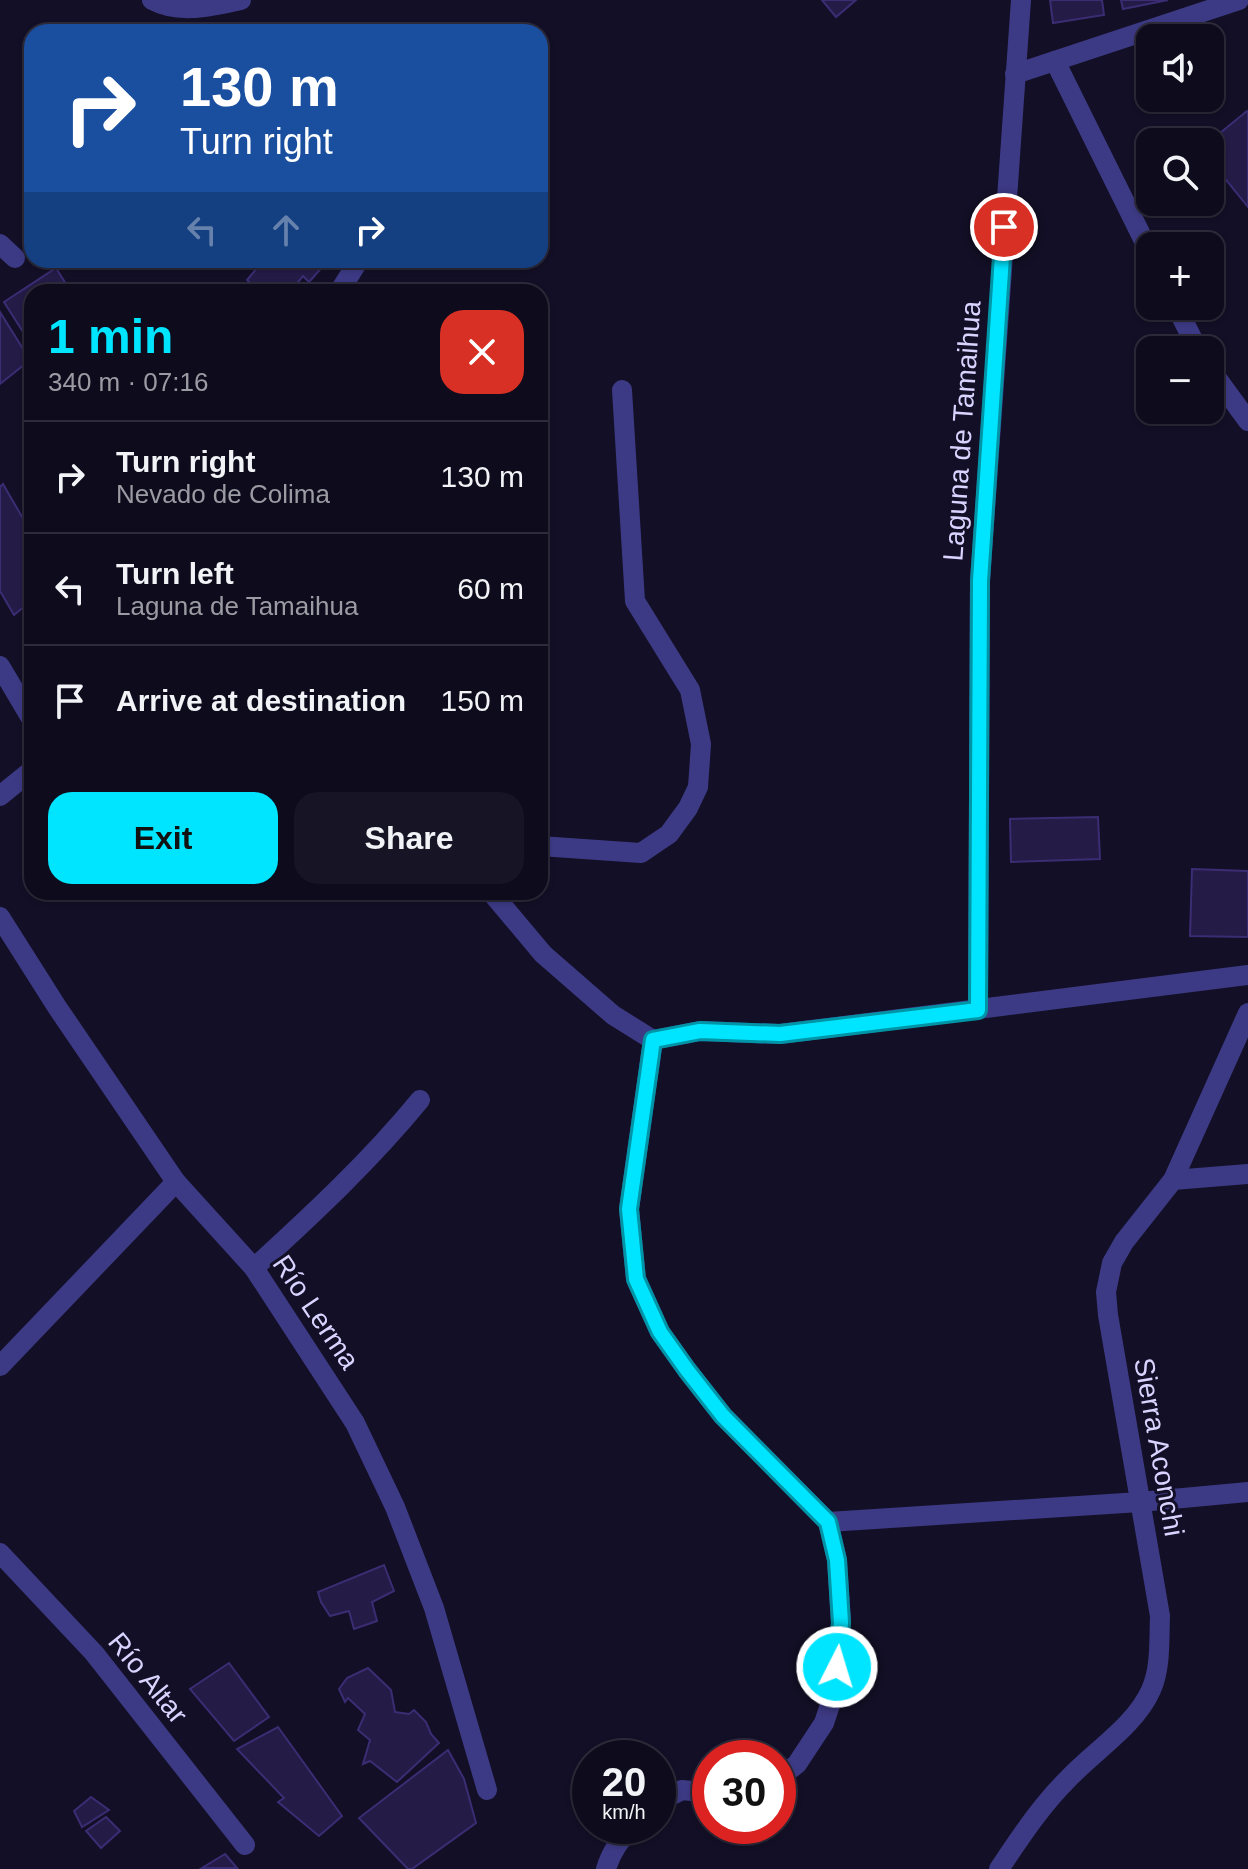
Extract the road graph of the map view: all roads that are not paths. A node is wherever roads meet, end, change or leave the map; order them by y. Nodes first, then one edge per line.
1 (152, 0) edge
2 (241, 0) edge
3 (1021, 0) edge
4 (1239, 0) edge
5 (1055, 61) junction
6 (1015, 74) junction
7 (1140, 232) edge
8 (1224, 388) edge
9 (622, 390) dead end
10 (1248, 421) edge
11 (0, 666) edge
12 (24, 706) edge
13 (24, 776) edge
14 (0, 796) edge
15 (548, 847) edge
16 (498, 900) edge
17 (0, 917) edge
18 (1248, 975) edge
19 (978, 1010) junction
20 (1248, 1013) edge
21 (653, 1040) junction
22 (420, 1100) dead end
23 (1248, 1174) edge
24 (1173, 1180) junction
25 (176, 1182) junction
26 (254, 1268) junction
27 (0, 1366) edge
28 (1248, 1492) edge
29 (1140, 1502) junction
30 (828, 1522) junction
31 (0, 1553) edge
32 (796, 1765) edge
33 (487, 1790) dead end
34 (618, 1844) edge
35 (245, 1845) dead end
36 (606, 1869) edge
37 (999, 1869) edge

1 - 2 street
3 - 6 street, Laguna de Tamaihua
4 - 5 street
5 - 6 street
5 - 7 street
6 - 19 street, Laguna de Tamaihua
8 - 10 street
9 - 15 street
11 - 12 street
13 - 14 street
16 - 21 street
17 - 25 street, Río Lerma
18 - 19 street
19 - 21 street
20 - 24 street, Sierra Aconchi
21 - 30 street
22 - 26 street
23 - 24 street
24 - 29 street, Sierra Aconchi
25 - 26 street, Río Lerma
25 - 27 street
26 - 33 street, Río Lerma
28 - 29 street
29 - 30 street
29 - 37 street, Sierra Aconchi
30 - 32 street
31 - 35 street, Río Altar
34 - 36 street

